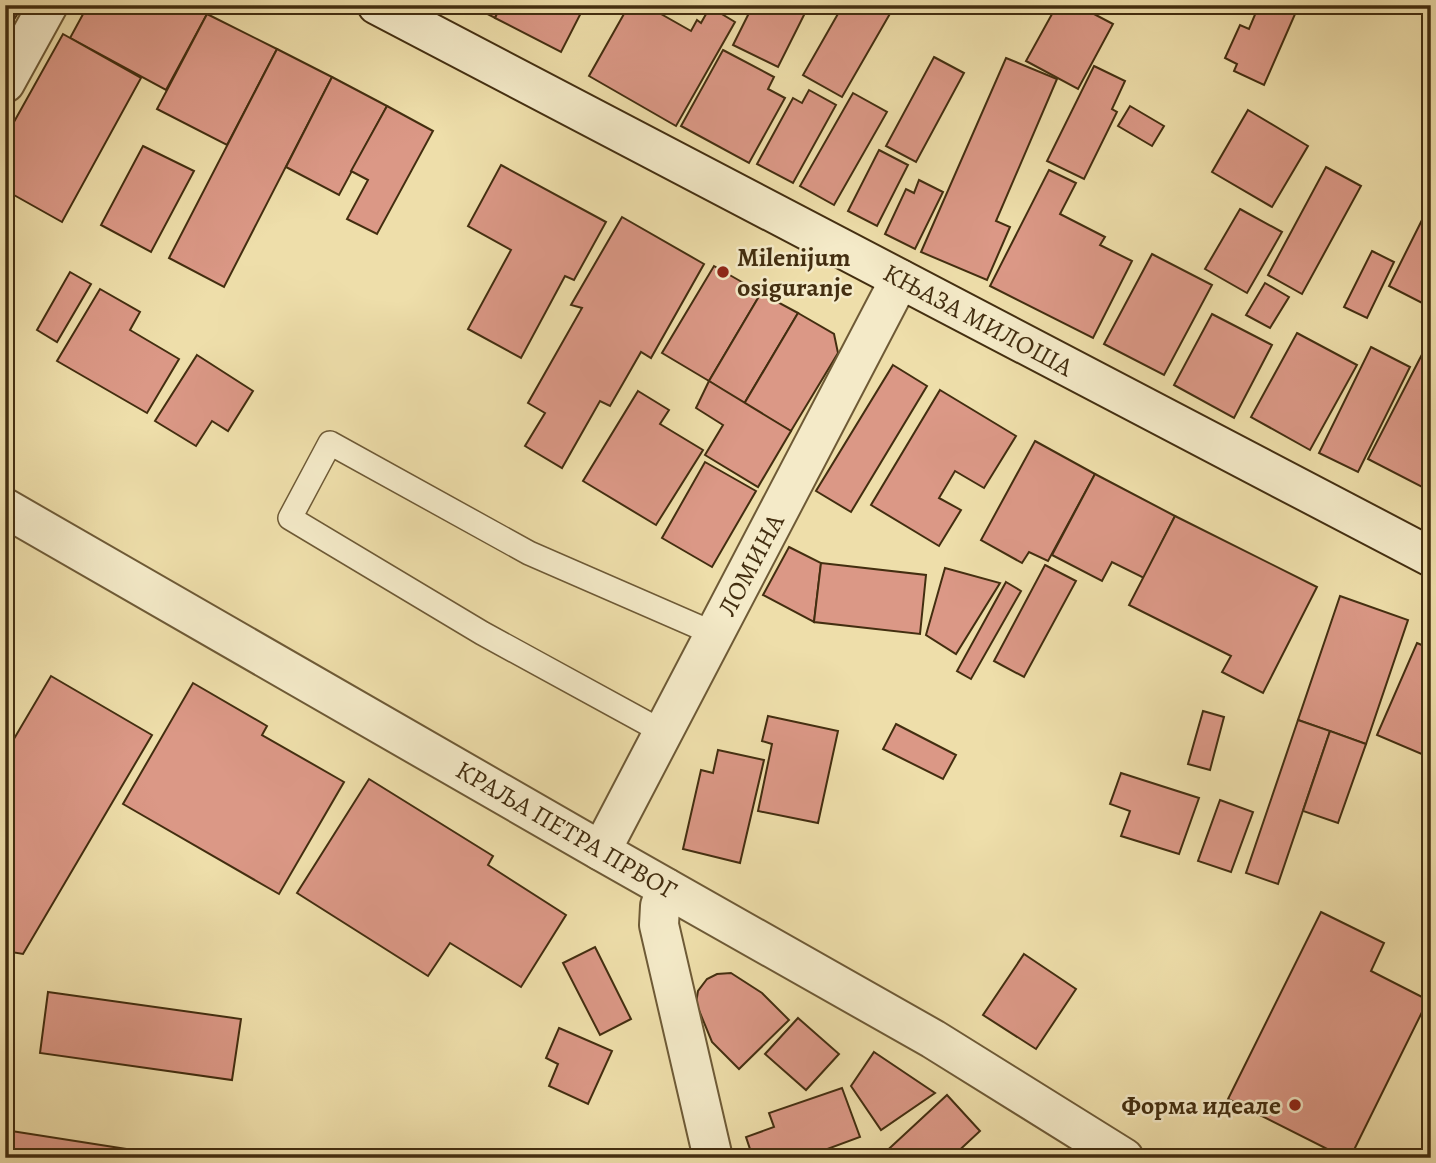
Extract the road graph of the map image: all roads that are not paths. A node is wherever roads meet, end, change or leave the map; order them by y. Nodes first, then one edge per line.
1 (48, 5) edge
2 (377, 5) edge
3 (5, 83) edge
4 (900, 279) junction
5 (5, 508) edge
6 (1431, 557) edge
7 (715, 634) junction
8 (663, 732) junction
9 (601, 851) junction
10 (666, 888) junction
11 (713, 1158) edge
12 (1124, 1158) edge

1 - 3 street
2 - 4 street, КЊАЗА МИЛОША
4 - 6 street, КЊАЗА МИЛОША
4 - 7 street, ЛОМИНА
5 - 9 street, КРАЉА ПЕТРА ПРВОГ
7 - 8 street, ЛОМИНА
7 - 8 lane
8 - 9 street, ЛОМИНА
9 - 10 street, КРАЉА ПЕТРА ПРВОГ
10 - 11 street
10 - 12 street, КРАЉА ПЕТРА ПРВОГ

